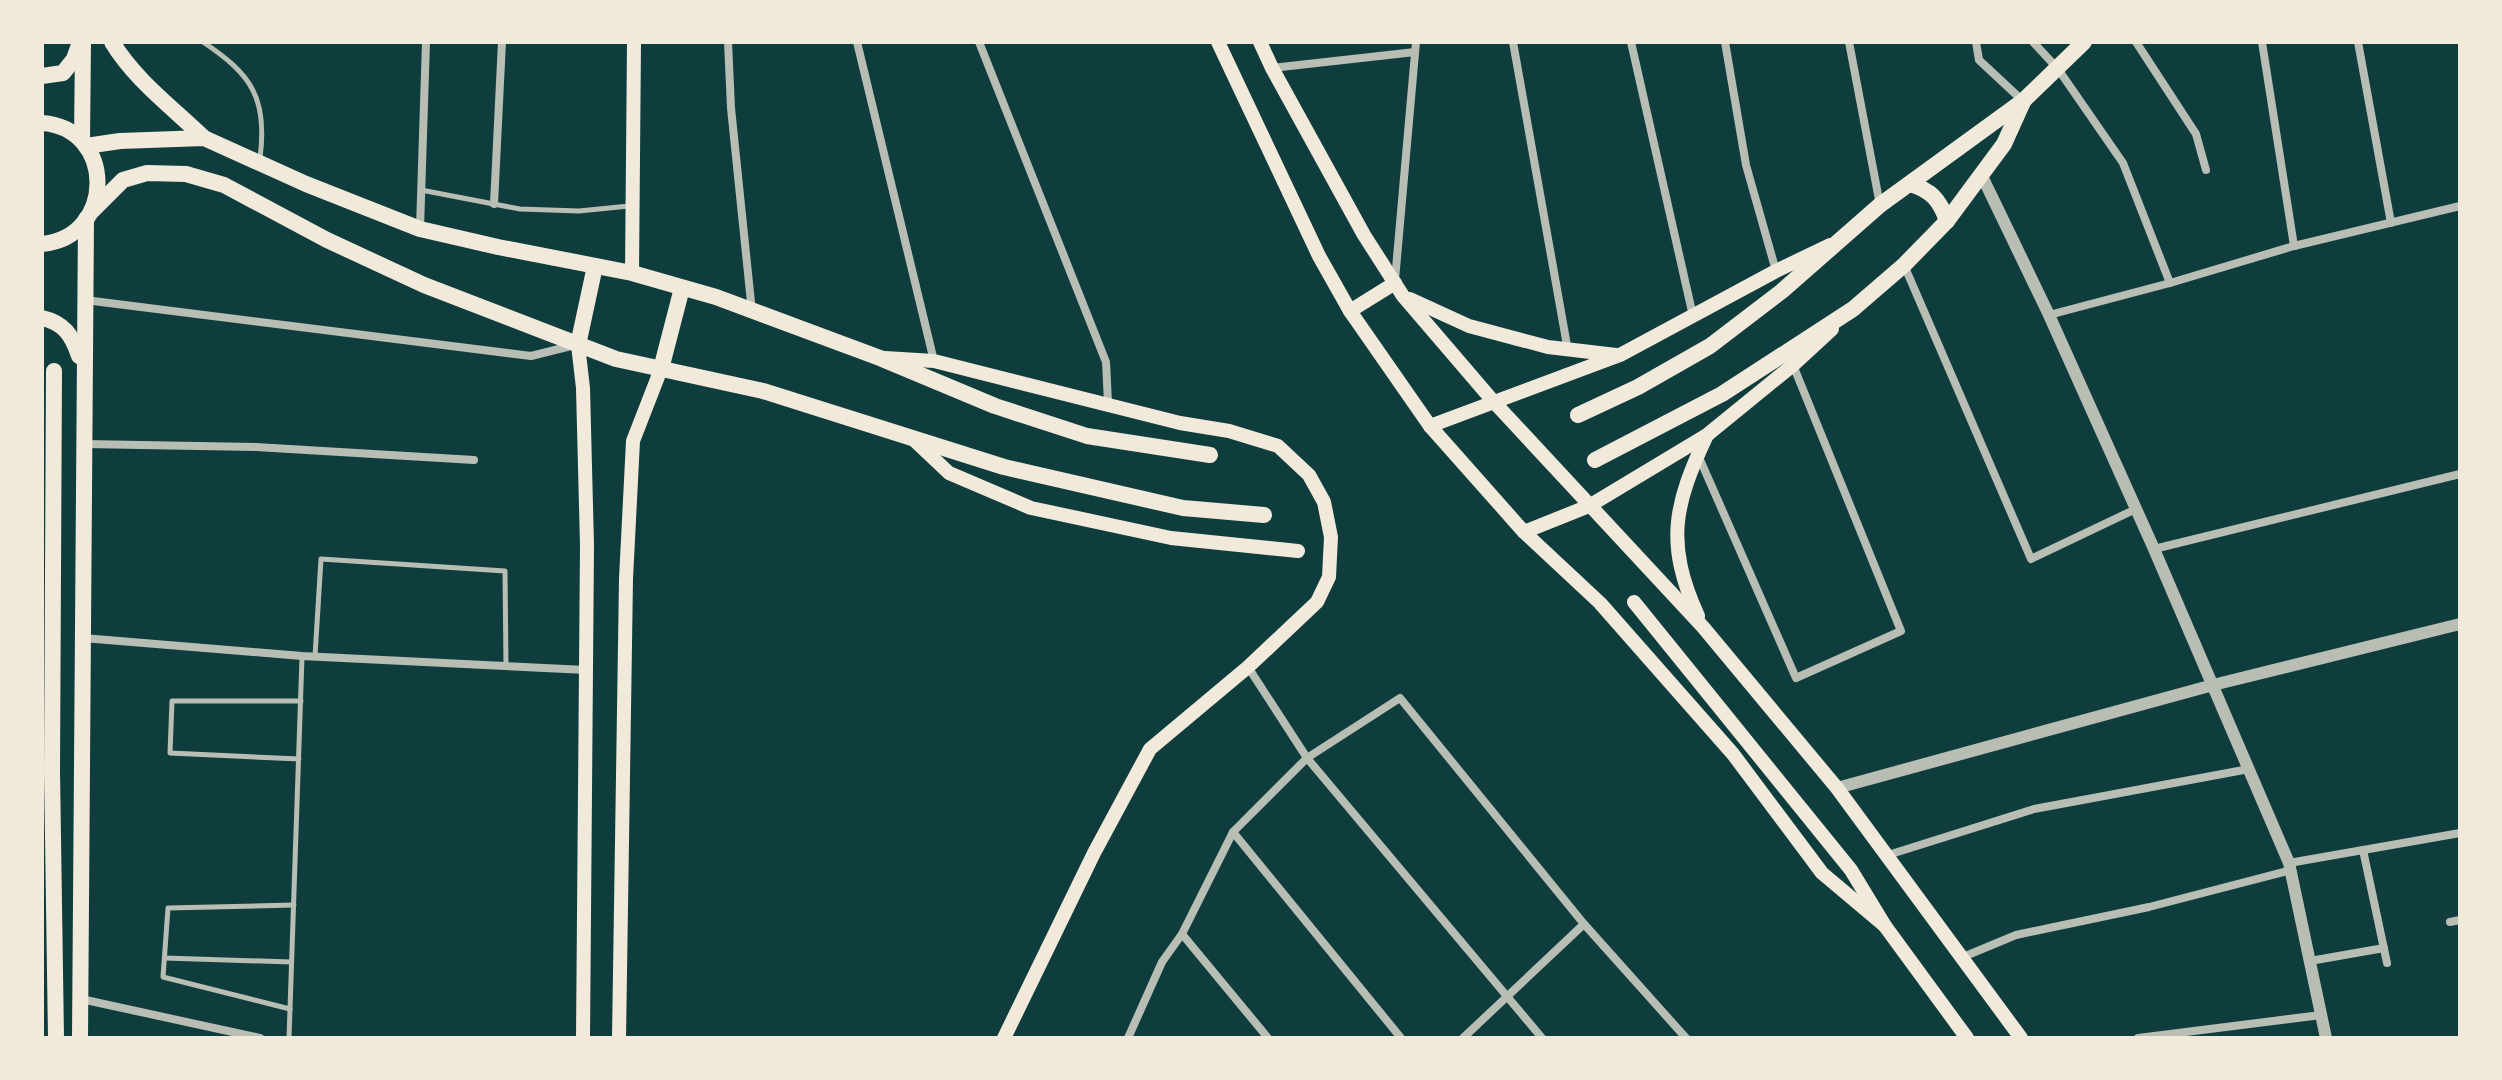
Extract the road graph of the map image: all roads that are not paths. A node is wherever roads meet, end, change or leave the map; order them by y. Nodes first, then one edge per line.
1 (81, 42) edge
2 (112, 42) edge
3 (203, 42) edge
4 (426, 42) edge
5 (502, 42) edge
6 (634, 42) edge
7 (728, 42) edge
8 (857, 42) edge
9 (979, 42) edge
10 (1218, 42) edge
11 (1260, 42) edge
12 (1416, 42) edge
13 (1513, 42) edge
14 (1631, 42) edge
15 (1725, 42) edge
16 (1849, 42) edge
17 (1976, 42) edge
18 (2033, 42) edge
19 (2084, 42) edge
20 (2136, 42) edge
21 (2262, 42) edge
22 (2358, 42) edge
23 (1415, 52) junction
24 (1272, 68) junction
25 (2058, 69) junction
26 (42, 76) edge
27 (2023, 101) junction
28 (42, 123) edge
29 (204, 138) junction
30 (84, 143) junction
31 (260, 163) junction
32 (2206, 170) dead end
33 (1981, 174) junction
34 (1910, 184) junction
35 (421, 190) junction
36 (494, 204) junction
37 (634, 205) junction
38 (1880, 205) junction
39 (2460, 206) edge
40 (90, 214) junction
41 (1947, 221) junction
42 (2391, 223) junction
43 (420, 229) junction
44 (1835, 243) junction
45 (42, 244) edge
46 (2294, 246) junction
47 (1904, 265) junction
48 (595, 266) junction
49 (1776, 271) junction
50 (632, 273) junction
51 (2170, 283) junction
52 (682, 288) junction
53 (1399, 289) junction
54 (84, 300) junction
55 (1853, 309) junction
56 (1350, 311) junction
57 (752, 312) junction
58 (2049, 315) junction
59 (1693, 317) junction
60 (42, 318) edge
61 (578, 345) junction
62 (1568, 351) junction
63 (1620, 355) junction
64 (880, 358) junction
65 (934, 361) junction
66 (1793, 365) junction
67 (661, 369) junction
68 (54, 371) dead end
69 (84, 373) junction
70 (1493, 401) junction
71 (1108, 403) junction
72 (1578, 415) dead end
73 (1430, 426) junction
74 (1707, 435) junction
75 (910, 436) junction
76 (84, 444) junction
77 (1210, 455) dead end
78 (1698, 455) junction
79 (474, 460) dead end
80 (1595, 460) dead end
81 (2460, 474) edge
82 (1589, 506) junction
83 (2136, 509) junction
84 (1264, 515) dead end
85 (1524, 532) junction
86 (2154, 549) junction
87 (1298, 551) dead end
88 (1634, 602) dead end
89 (2460, 624) edge
90 (1703, 627) junction
91 (82, 638) junction
92 (302, 656) junction
93 (315, 656) junction
94 (506, 666) junction
95 (1248, 667) junction
96 (586, 670) junction
97 (2213, 685) junction
98 (301, 701) junction
99 (1307, 758) junction
100 (299, 759) junction
101 (2249, 769) junction
102 (1837, 788) junction
103 (1233, 832) junction
104 (2460, 833) edge
105 (2363, 850) junction
106 (1888, 855) junction
107 (2290, 866) junction
108 (294, 905) junction
109 (1584, 924) junction
110 (1885, 926) junction
111 (1182, 934) junction
112 (2384, 948) junction
113 (1963, 957) junction
114 (165, 958) junction
115 (2310, 961) junction
116 (291, 962) junction
117 (2387, 963) dead end
118 (1508, 997) junction
119 (79, 999) junction
120 (290, 1009) junction
121 (2321, 1015) junction
122 (56, 1038) edge
123 (80, 1038) edge
124 (260, 1038) edge
125 (289, 1038) edge
126 (583, 1038) edge
127 (619, 1038) edge
128 (1004, 1038) edge
129 (1128, 1038) edge
130 (1268, 1038) edge
131 (1401, 1038) edge
132 (1463, 1038) edge
133 (1542, 1038) edge
134 (1686, 1038) edge
135 (1967, 1038) edge
136 (2021, 1038) edge
137 (2138, 1038) edge
138 (2326, 1038) edge

1 - 26 main road
1 - 30 main road
2 - 29 main road
3 - 31 lane
4 - 35 street
5 - 36 street
6 - 37 main road
7 - 57 street
8 - 65 street
9 - 71 street
10 - 56 main road
11 - 24 main road
12 - 23 street
13 - 62 street
14 - 59 street
15 - 49 street
16 - 38 street
17 - 27 street
18 - 25 street
19 - 25 main road
20 - 32 street
21 - 46 street
22 - 42 street
23 - 24 street
23 - 53 street
24 - 53 main road
25 - 27 main road
25 - 51 street
27 - 33 main road
27 - 34 main road
28 - 30 main road
29 - 30 main road
29 - 31 main road
30 - 40 main road
31 - 43 main road
33 - 41 main road
33 - 58 street
34 - 38 main road
34 - 41 main road
35 - 36 lane
35 - 43 street
36 - 37 lane
37 - 50 main road
38 - 44 main road
39 - 42 street
40 - 45 main road
40 - 54 main road
40 - 61 main road
41 - 47 main road
42 - 46 street
43 - 48 main road
44 - 49 main road
44 - 72 main road
46 - 51 street
47 - 55 main road
47 - 83 street
48 - 50 main road
48 - 61 main road
49 - 59 main road
50 - 52 main road
51 - 58 street
52 - 57 main road
52 - 67 main road
53 - 56 main road
53 - 62 main road
53 - 70 main road
54 - 61 street
54 - 69 main road
55 - 66 main road
55 - 80 main road
56 - 73 main road
57 - 64 main road
58 - 83 street
59 - 63 main road
60 - 69 main road
61 - 67 main road
61 - 96 main road
62 - 63 main road
63 - 70 main road
64 - 65 main road
64 - 77 main road
65 - 71 main road
66 - 74 main road
66 - 78 street
67 - 75 main road
67 - 127 main road
68 - 122 main road
69 - 76 main road
70 - 73 main road
70 - 82 main road
71 - 95 main road
73 - 85 main road
74 - 78 main road
74 - 82 main road
75 - 84 main road
75 - 87 main road
76 - 79 street
76 - 91 main road
78 - 90 main road
81 - 86 street
82 - 85 main road
82 - 90 main road
83 - 86 street
85 - 110 main road
86 - 97 street
88 - 110 main road
89 - 97 street
90 - 102 main road
91 - 92 street
91 - 119 main road
92 - 93 street
92 - 98 lane
93 - 94 street
93 - 94 lane
94 - 96 street
95 - 99 street
95 - 128 main road
96 - 126 main road
97 - 101 street
97 - 102 street
98 - 100 lane
98 - 100 lane
99 - 103 street
99 - 109 street
99 - 118 street
100 - 108 lane
101 - 106 street
101 - 107 street
102 - 106 main road
103 - 111 street
103 - 131 street
104 - 105 street
105 - 107 street
105 - 112 street
106 - 113 main road
107 - 113 street
107 - 115 street
108 - 114 lane
108 - 116 lane
109 - 118 street
109 - 134 street
110 - 135 main road
111 - 129 street
111 - 130 street
112 - 115 street
112 - 117 street
113 - 136 main road
114 - 116 lane
114 - 120 lane
115 - 121 street
116 - 120 lane
118 - 132 street
118 - 133 street
119 - 123 main road
119 - 124 street
120 - 125 lane
121 - 137 street
121 - 138 street

